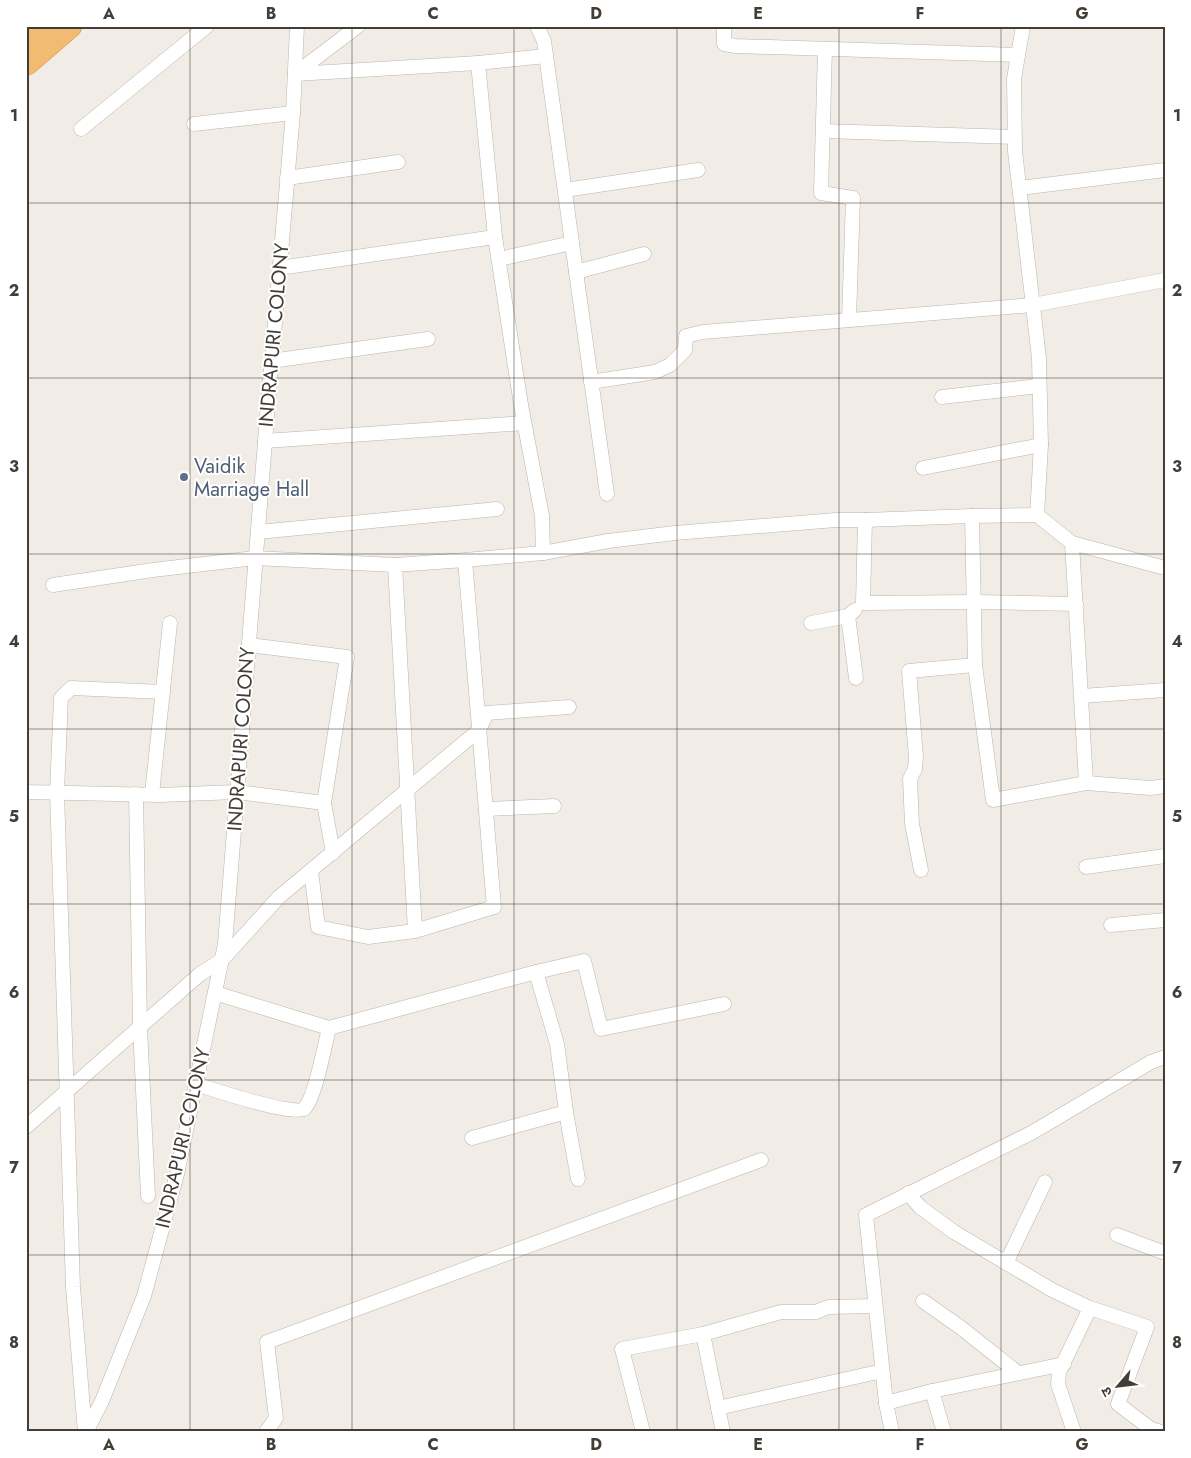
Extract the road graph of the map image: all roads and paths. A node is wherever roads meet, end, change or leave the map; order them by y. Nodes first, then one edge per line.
1 (34, 26) edge
2 (69, 26) edge
3 (207, 26) edge
4 (298, 26) edge
5 (358, 26) edge
6 (537, 26) edge
7 (724, 26) edge
8 (1022, 26) edge
9 (26, 33) edge
10 (825, 49) junction
11 (1018, 55) junction
12 (546, 56) junction
13 (26, 63) edge
14 (478, 63) junction
15 (295, 74) junction
16 (293, 113) junction
17 (194, 124) dead end
18 (81, 128) dead end
19 (823, 131) junction
20 (1015, 137) junction
21 (398, 162) dead end
22 (698, 170) dead end
23 (1165, 170) edge
24 (287, 178) junction
25 (1020, 188) junction
26 (565, 190) junction
27 (495, 237) junction
28 (572, 243) junction
29 (644, 254) dead end
30 (499, 259) junction
31 (279, 268) junction
32 (576, 272) junction
33 (1165, 280) edge
34 (1033, 305) junction
35 (849, 320) junction
36 (428, 339) dead end
37 (271, 361) junction
38 (591, 382) junction
39 (1039, 386) junction
40 (942, 397) dead end
41 (524, 423) junction
42 (265, 441) junction
43 (1041, 445) junction
44 (923, 468) dead end
45 (607, 494) dead end
46 (497, 509) dead end
47 (1037, 515) junction
48 (972, 516) junction
49 (865, 520) junction
50 (258, 532) junction
51 (1072, 543) junction
52 (543, 553) junction
53 (256, 558) junction
54 (465, 560) junction
55 (395, 565) junction
56 (1165, 568) edge
57 (53, 585) dead end
58 (974, 602) junction
59 (863, 604) junction
60 (1076, 604) junction
61 (848, 616) junction
62 (170, 623) dead end
63 (811, 623) dead end
64 (249, 645) junction
65 (975, 664) junction
66 (856, 678) dead end
67 (1165, 690) edge
68 (163, 692) junction
69 (1082, 696) junction
70 (569, 706) dead end
71 (479, 730) junction
72 (1086, 783) junction
73 (1165, 786) edge
74 (406, 790) junction
75 (26, 792) edge
76 (57, 792) junction
77 (237, 792) junction
78 (136, 794) junction
79 (152, 794) junction
80 (324, 803) junction
81 (554, 806) dead end
82 (486, 809) junction
83 (333, 852) junction
84 (1165, 856) edge
85 (1086, 868) dead end
86 (921, 870) dead end
87 (310, 871) junction
88 (1165, 920) edge
89 (1111, 925) dead end
90 (415, 931) junction
91 (222, 960) junction
92 (536, 972) junction
93 (215, 993) junction
94 (724, 1004) dead end
95 (140, 1027) junction
96 (330, 1028) junction
97 (1165, 1056) edge
98 (196, 1084) junction
99 (67, 1092) junction
100 (566, 1112) junction
101 (26, 1127) edge
102 (472, 1138) dead end
103 (761, 1160) dead end
104 (578, 1179) dead end
105 (1045, 1182) dead end
106 (908, 1193) junction
107 (148, 1196) dead end
108 (1117, 1235) dead end
109 (1165, 1253) edge
110 (1006, 1263) junction
111 (923, 1301) dead end
112 (875, 1306) junction
113 (1090, 1308) junction
114 (703, 1334) junction
115 (1064, 1364) junction
116 (882, 1371) junction
117 (1018, 1373) junction
118 (932, 1391) junction
119 (886, 1403) junction
120 (718, 1408) junction
121 (86, 1432) edge
122 (266, 1432) edge
123 (643, 1432) edge
124 (723, 1432) edge
125 (892, 1432) edge
126 (944, 1432) edge
127 (1074, 1432) edge
128 (1161, 1432) edge

1 - 9 highway
2 - 13 highway
3 - 18 street
4 - 15 street, INDRAPURI COLONY
5 - 15 street
6 - 12 street
7 - 10 street
8 - 11 street
10 - 11 street
10 - 19 street
11 - 20 street
12 - 14 street
12 - 26 street
14 - 15 street
14 - 27 street
15 - 16 street, INDRAPURI COLONY
16 - 17 street
16 - 24 street, INDRAPURI COLONY
19 - 20 street
19 - 35 street
20 - 25 street
21 - 24 street
22 - 26 street
23 - 25 street
24 - 31 street, INDRAPURI COLONY
25 - 34 street
26 - 28 street
27 - 30 street
27 - 31 street
28 - 30 street
28 - 32 street
29 - 32 street
30 - 41 street
31 - 37 street, INDRAPURI COLONY
32 - 38 street
33 - 34 street
34 - 35 street
34 - 39 street
35 - 38 street
36 - 37 street
37 - 42 street, INDRAPURI COLONY
38 - 45 street
39 - 40 street
39 - 43 street
41 - 42 street
41 - 52 street
42 - 50 street, INDRAPURI COLONY
43 - 44 street
43 - 47 street
46 - 50 street
47 - 48 street
47 - 51 street
48 - 49 street
48 - 58 street
49 - 52 street
49 - 59 street
50 - 53 street, INDRAPURI COLONY
51 - 56 street
51 - 60 street
52 - 54 street
53 - 55 street
53 - 57 street
53 - 64 street, INDRAPURI COLONY
54 - 55 street
54 - 71 street
55 - 74 street
58 - 59 street
58 - 60 street
58 - 65 street
59 - 61 street
60 - 69 street
61 - 63 street
61 - 66 street
62 - 68 street
64 - 77 street, INDRAPURI COLONY
64 - 80 street
65 - 72 street
65 - 86 street
67 - 69 street
68 - 76 street
68 - 79 street
69 - 72 street
70 - 71 street
71 - 74 street
71 - 82 street
72 - 73 street
74 - 83 street
74 - 90 street
75 - 76 street
76 - 78 street
76 - 99 street
77 - 79 street
77 - 80 street
77 - 91 street, INDRAPURI COLONY
78 - 79 street
78 - 95 street
80 - 83 street
81 - 82 street
82 - 90 street
83 - 87 street
84 - 85 street
87 - 90 street
87 - 91 street
88 - 89 street
91 - 93 street, INDRAPURI COLONY
91 - 95 street
92 - 94 street
92 - 96 street
92 - 100 street
93 - 96 street
93 - 98 street, INDRAPURI COLONY
95 - 99 street
95 - 107 street
96 - 98 street
97 - 106 street
98 - 121 street, INDRAPURI COLONY
99 - 101 street
99 - 121 street
100 - 102 street
100 - 104 street
103 - 122 street
105 - 110 street
106 - 110 street
106 - 112 street
108 - 109 street
110 - 113 street
111 - 117 street
112 - 114 street
112 - 116 street
113 - 115 street
113 - 128 street
114 - 120 street
114 - 123 street
115 - 117 street
115 - 127 street
116 - 119 street
116 - 120 street
117 - 118 street
118 - 119 street
118 - 126 street
119 - 125 street
120 - 124 street

